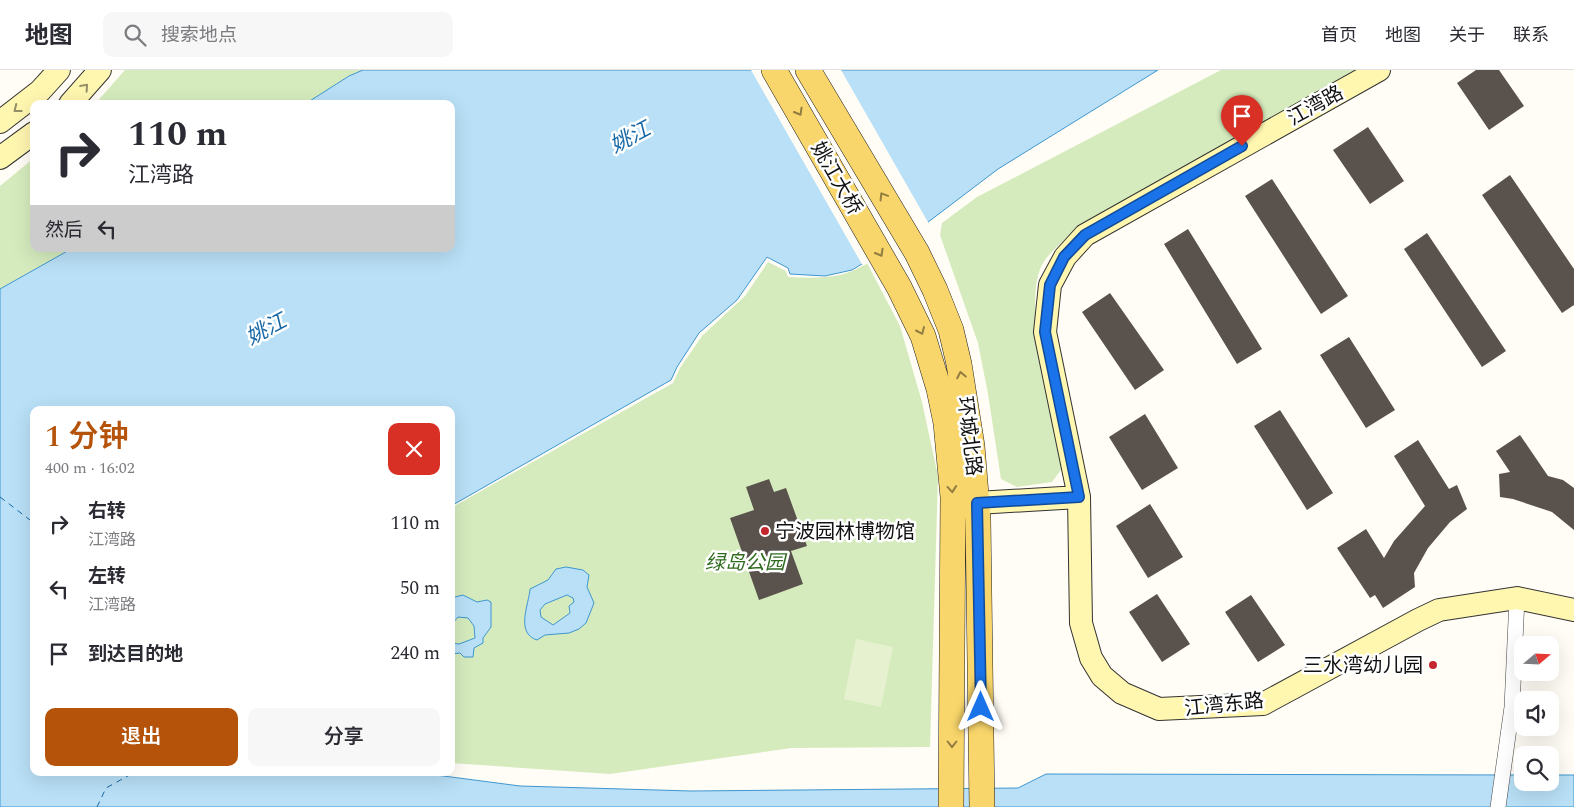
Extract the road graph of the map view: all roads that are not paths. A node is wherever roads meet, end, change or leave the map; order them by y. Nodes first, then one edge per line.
1 (58, 70) edge
2 (100, 70) edge
3 (774, 70) edge
4 (808, 70) edge
5 (1379, 70) edge
6 (74, 100) edge
7 (0, 122) edge
8 (30, 136) edge
9 (0, 158) edge
10 (917, 253) joint
11 (899, 287) joint
12 (1079, 497) junction
13 (977, 503) junction
14 (1517, 598) junction
15 (1574, 610) edge
16 (952, 807) edge
17 (982, 807) edge
18 (1498, 807) edge

1 -> 7 street
6 -> 2 street
3 -> 11 main road, 姚江大桥
10 -> 4 main road, 姚江大桥
5 - 12 street, 江湾路
8 - 9 street
13 -> 10 main road, 环城北路
11 -> 16 main road, 环城北路
12 - 13 street
12 - 14 street, 江湾东路
13 - 17 main road, 环城北路
14 - 15 street, 江湾东路
14 - 18 street

